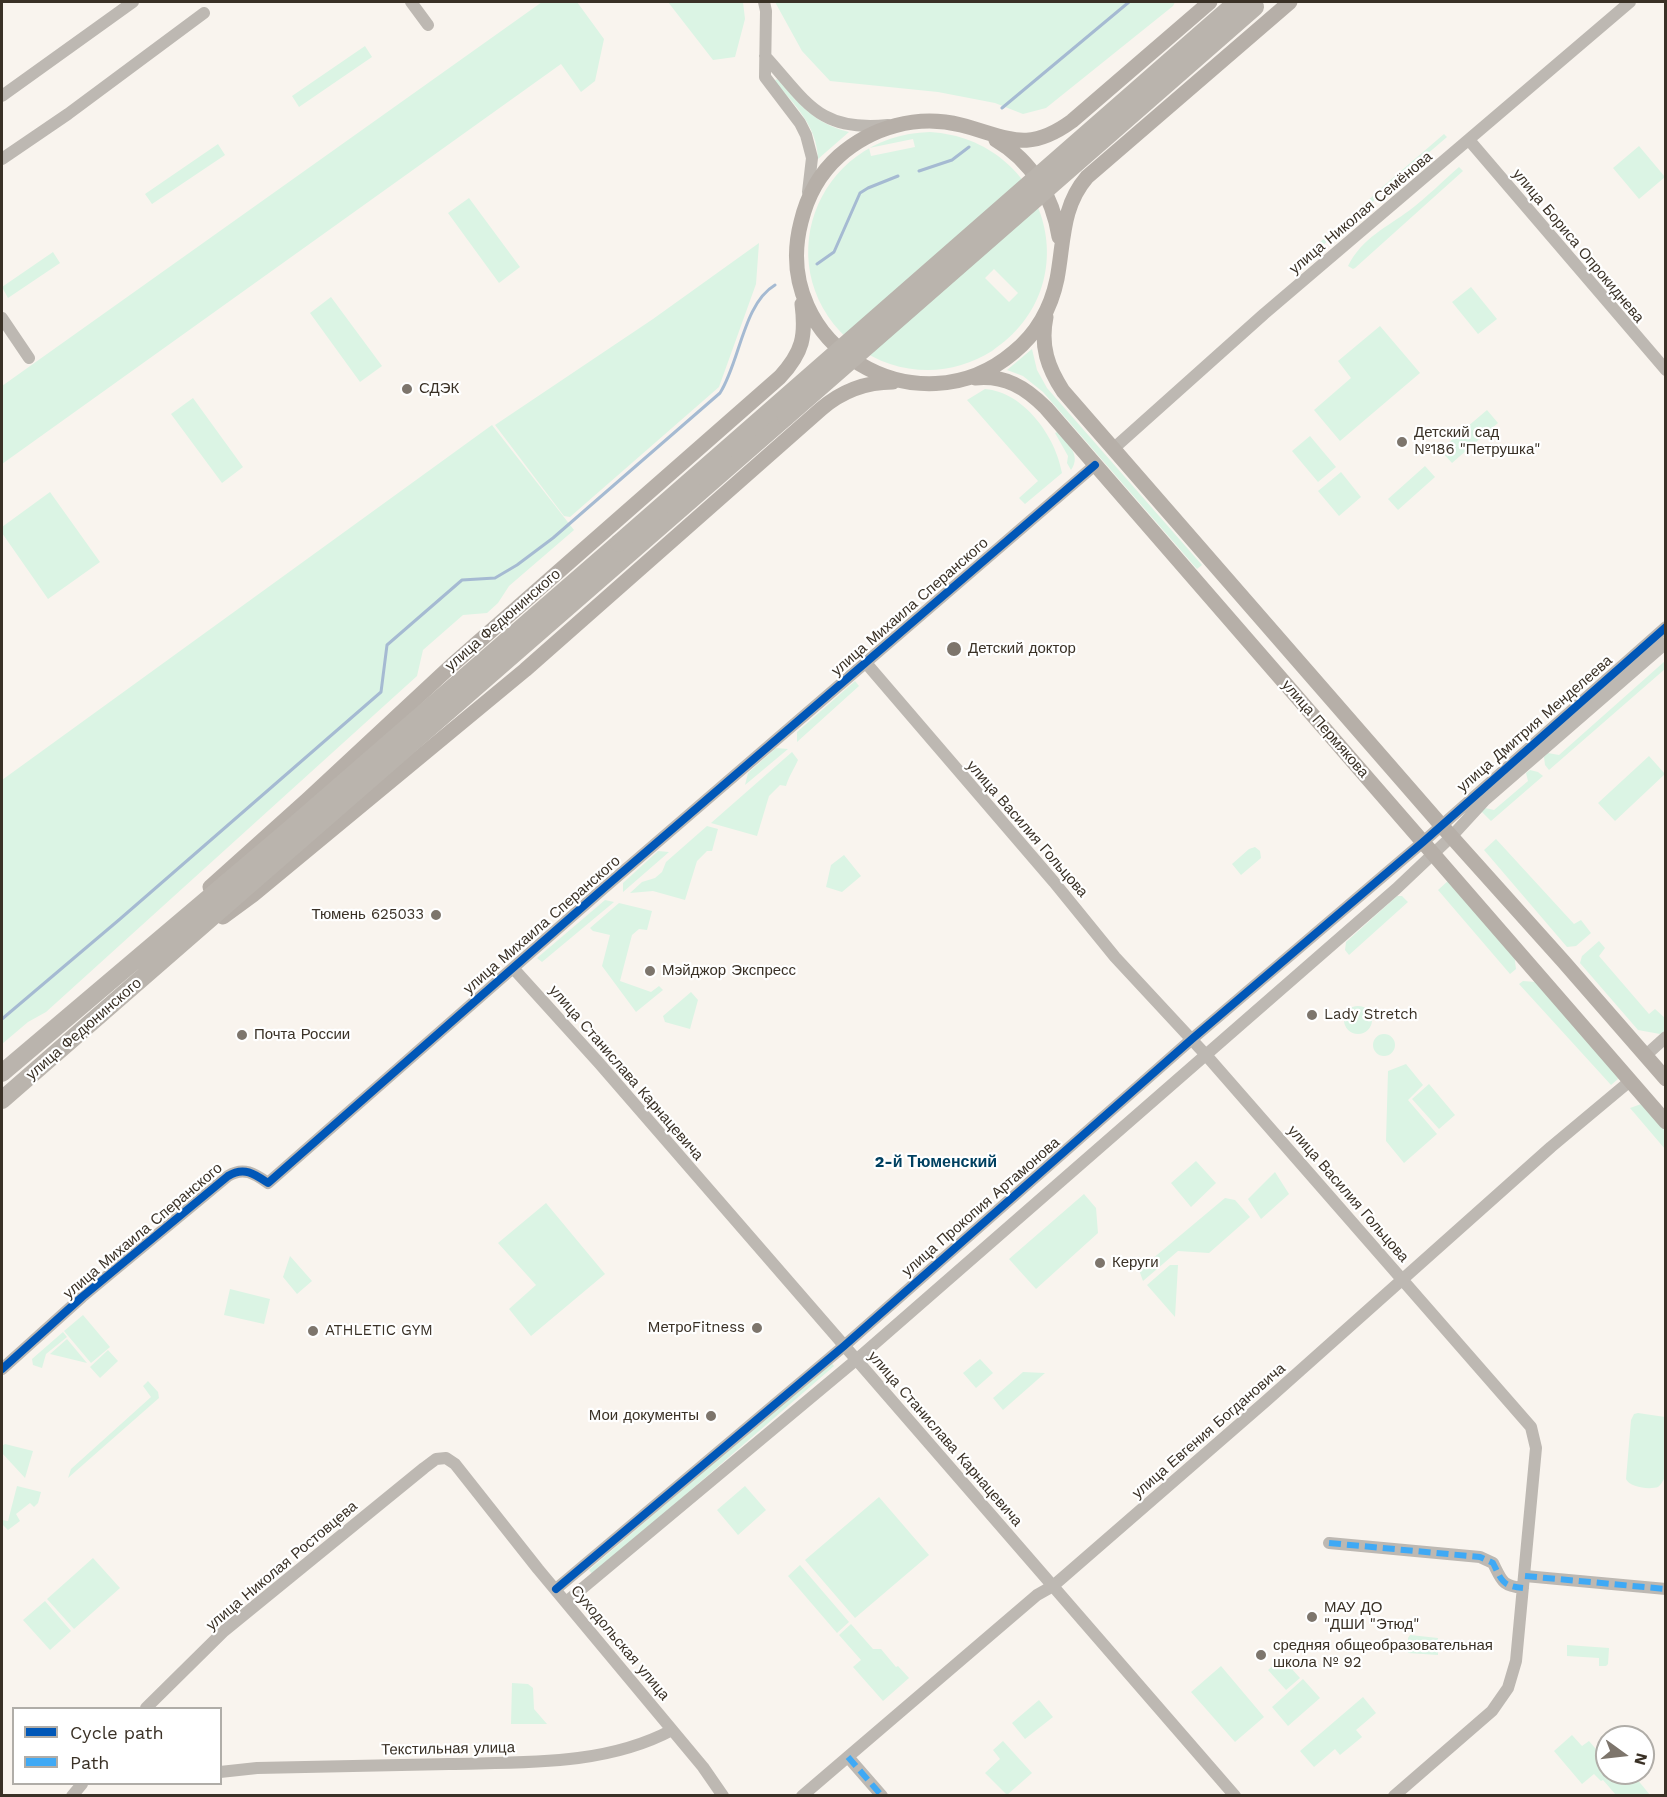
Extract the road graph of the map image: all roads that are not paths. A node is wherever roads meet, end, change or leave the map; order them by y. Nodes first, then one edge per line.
1 (133, 2) edge
2 (411, 2) edge
3 (764, 2) edge
4 (1210, 2) edge
5 (1237, 2) edge
6 (1290, 2) edge
7 (1630, 2) edge
8 (1258, 4) edge
9 (204, 13) dead end
10 (428, 25) dead end
11 (765, 56) junction
12 (2, 96) edge
13 (904, 123) junction
14 (975, 129) junction
15 (1469, 140) junction
16 (2, 159) edge
17 (803, 212) junction
18 (1060, 258) junction
19 (798, 274) junction
20 (1050, 303) junction
21 (2, 318) edge
22 (29, 358) dead end
23 (1665, 370) edge
24 (962, 380) junction
25 (914, 384) junction
26 (1113, 449) junction
27 (1095, 465) junction
28 (624, 549) junction
29 (1665, 627) edge
30 (1665, 643) edge
31 (866, 663) junction
32 (1446, 831) junction
33 (1428, 848) junction
34 (151, 945) junction
35 (166, 958) junction
36 (513, 968) junction
37 (1665, 1037) edge
38 (1192, 1039) junction
39 (1206, 1054) junction
40 (1645, 1056) junction
41 (2, 1073) edge
42 (1665, 1079) edge
43 (1630, 1082) junction
44 (2, 1100) edge
45 (1665, 1122) edge
46 (1403, 1279) junction
47 (844, 1346) junction
48 (856, 1360) junction
49 (2, 1369) edge
50 (446, 1458) joint
51 (1329, 1543) dead end
52 (1524, 1582) junction
53 (1053, 1586) junction
54 (556, 1589) junction
55 (1665, 1589) edge
56 (566, 1602) junction
57 (147, 1707) edge
58 (672, 1730) junction
59 (848, 1757) junction
60 (222, 1772) edge
61 (723, 1796) edge
62 (802, 1796) edge
63 (882, 1796) edge
64 (1235, 1796) edge
65 (1394, 1796) edge

1 - 12 street
2 - 10 street
3 - 11 street
4 - 14 main road
5 - 28 highway, bridge
6 - 18 main road
7 - 15 street, улица Николая Семёнова
8 - 28 highway, bridge
9 - 16 street
11 - 13 street
11 - 17 street
13 - 14 main road
13 - 17 main road
14 - 18 main road
15 - 23 street, улица Бориса Опрокиднева
15 - 26 street, улица Николая Семёнова
17 - 19 main road
18 - 20 main road
19 - 25 main road
19 - 34 main road, улица Федюнинского
20 - 24 main road
20 - 26 main road, улица Пермякова
21 - 22 street
24 - 25 main road
24 - 27 main road, улица Пермякова
25 - 35 main road, улица Федюнинского
26 - 32 main road, улица Пермякова
27 - 31 street, улица Михаила Сперанского
27 - 33 main road, улица Пермякова
28 - 34 highway, улица Федюнинского
28 - 35 highway, улица Федюнинского
29 - 32 street, улица Дмитрия Менделеева
30 - 32 street, улица Дмитрия Менделеева
31 - 36 street, улица Михаила Сперанского
31 - 38 street, улица Василия Гольцова
32 - 33 street, улица Дмитрия Менделеева
32 - 40 main road, улица Пермякова
33 - 38 street, улица Прокопия Артамонова
33 - 39 street
33 - 43 main road, улица Пермякова
34 - 41 highway, улица Федюнинского
35 - 44 highway, улица Федюнинского
36 - 47 street, улица Станислава Карнацевича
36 - 49 street, улица Михаила Сперанского
37 - 40 street
38 - 39 street, улица Василия Гольцова
38 - 47 street, улица Прокопия Артамонова
39 - 46 street, улица Василия Гольцова
39 - 48 street
40 - 42 main road, улица Пермякова
43 - 45 main road, улица Пермякова
43 - 46 street, улица Евгения Богдановича
46 - 52 street, улица Василия Гольцова
46 - 53 street, улица Евгения Богдановича
47 - 48 street, улица Станислава Карнацевича
47 - 54 street, улица Прокопия Артамонова
48 - 53 street, улица Станислава Карнацевича
48 - 56 street
50 - 54 street, Суходольская улица
50 - 57 street, улица Николая Ростовцева
51 - 52 street
52 - 55 street
52 - 65 street, улица Василия Гольцова
53 - 59 street, улица Евгения Богдановича
53 - 64 street, улица Станислава Карнацевича
54 - 56 street, Суходольская улица
56 - 58 street, Суходольская улица
58 - 60 street, Текстильная улица
58 - 61 street, Суходольская улица
59 - 62 street, улица Евгения Богдановича
59 - 63 street

